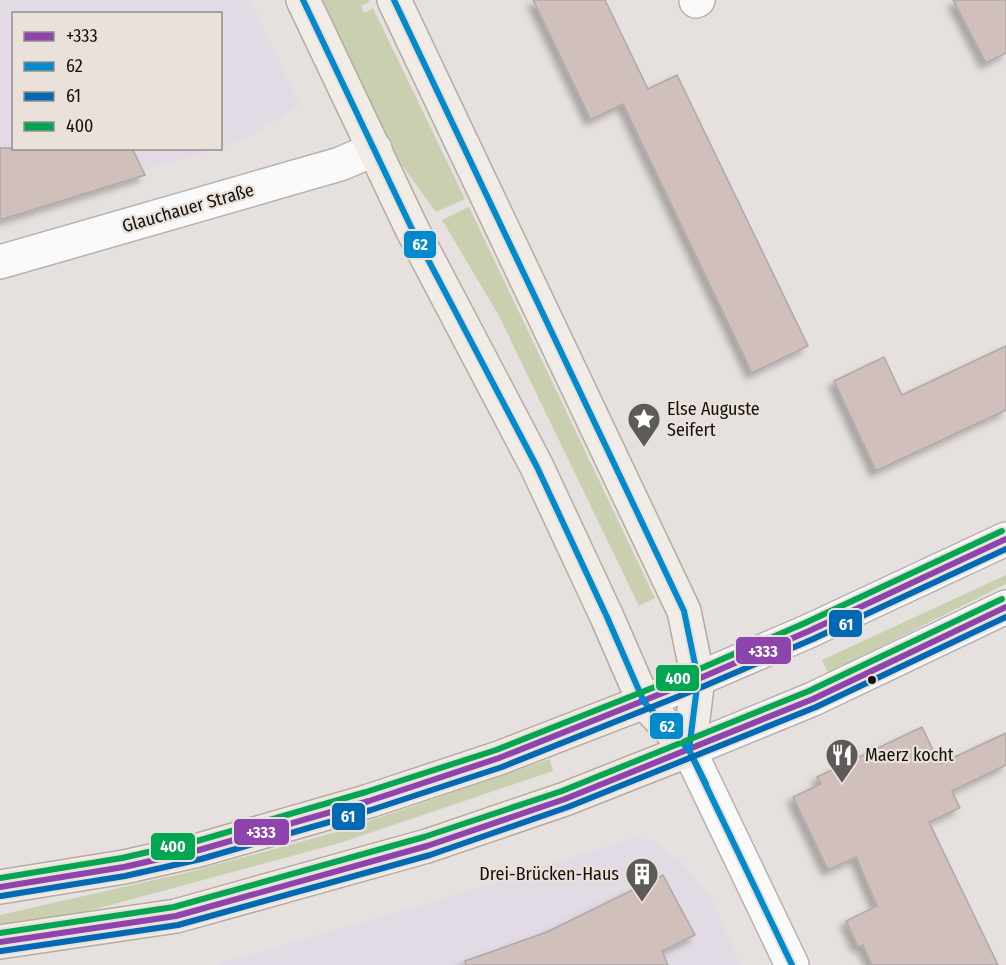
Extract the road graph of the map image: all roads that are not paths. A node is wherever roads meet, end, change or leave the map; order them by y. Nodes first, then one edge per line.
1 (303, 0) edge
2 (394, 0) edge
3 (375, 149) junction
4 (0, 262) edge
5 (1006, 539) edge
6 (1006, 607) edge
7 (698, 679) junction
8 (644, 702) junction
9 (689, 750) junction
10 (0, 887) edge
11 (0, 942) edge
12 (792, 965) edge

1 - 3 main road
2 - 7 main road
3 - 4 main road, Glauchauer Straße
3 - 8 main road
5 - 7 main road
6 - 9 main road
7 - 8 main road
7 - 9 main road
8 - 9 main road
8 - 10 main road
9 - 11 main road
9 - 12 main road

